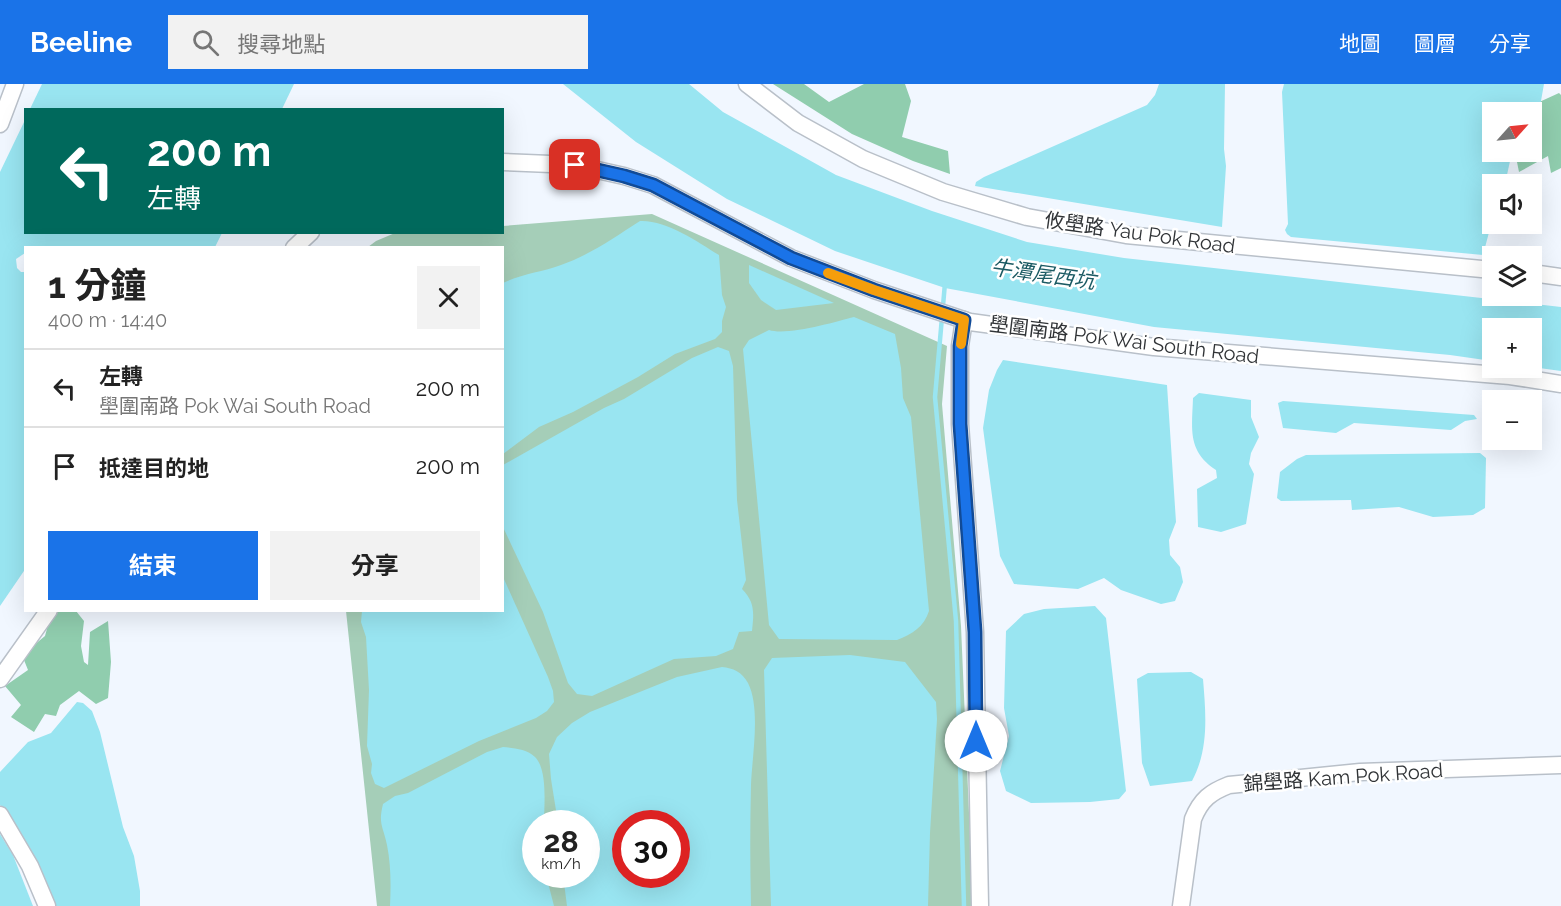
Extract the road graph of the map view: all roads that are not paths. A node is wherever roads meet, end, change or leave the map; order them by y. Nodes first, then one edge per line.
1 (15, 84) edge
2 (747, 84) edge
3 (0, 124) edge
4 (504, 162) edge
5 (309, 234) edge
6 (296, 246) edge
7 (1482, 269) edge
8 (1542, 274) edge
9 (1561, 277) edge
10 (964, 320) junction
11 (1561, 384) edge
12 (48, 612) edge
13 (0, 679) edge
14 (1561, 765) edge
15 (0, 815) edge
16 (47, 906) edge
17 (980, 906) edge
18 (1181, 906) edge

1 - 3 street
2 - 7 street, 攸壆路 Yau Pok Road
4 - 10 street, 壆圍南路 Pok Wai South Road
5 - 6 street
8 - 9 street
10 - 11 street, 壆圍南路 Pok Wai South Road
10 - 17 street
12 - 13 street
14 - 18 street, 錦壆路 Kam Pok Road
15 - 16 street

